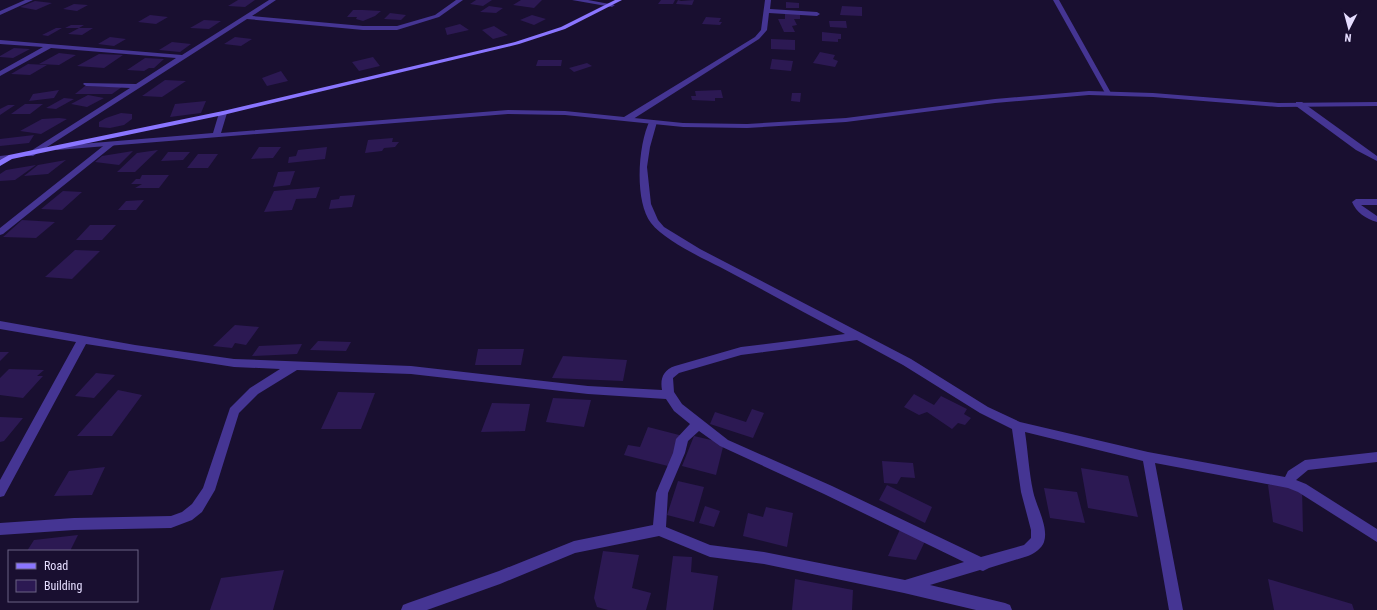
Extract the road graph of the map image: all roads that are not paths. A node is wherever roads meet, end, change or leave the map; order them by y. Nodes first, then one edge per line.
1 (30, 0) edge
2 (273, 0) edge
3 (460, 0) edge
4 (575, 0) edge
5 (619, 0) edge
6 (768, 0) edge
7 (1056, 0) edge
8 (612, 5) junction
9 (768, 11) junction
10 (0, 13) edge
11 (817, 14) dead end
12 (247, 17) junction
13 (0, 42) edge
14 (48, 47) junction
15 (182, 58) junction
16 (0, 74) edge
17 (86, 84) dead end
18 (135, 86) junction
19 (1108, 93) junction
20 (1299, 104) junction
21 (1377, 104) edge
22 (223, 113) junction
23 (627, 119) junction
24 (653, 122) junction
25 (216, 134) junction
26 (110, 145) junction
27 (57, 148) junction
28 (30, 154) junction
29 (9, 157) junction
30 (0, 158) edge
31 (1377, 159) edge
32 (0, 164) edge
33 (1377, 202) edge
34 (1377, 219) edge
35 (0, 232) edge
36 (0, 325) edge
37 (859, 336) junction
38 (83, 340) junction
39 (294, 366) junction
40 (668, 395) junction
41 (698, 424) junction
42 (1018, 426) junction
43 (1148, 457) junction
44 (1377, 457) edge
45 (1289, 483) junction
46 (0, 492) edge
47 (0, 529) edge
48 (659, 530) junction
49 (1377, 536) edge
50 (983, 565) junction
51 (904, 586) junction
52 (968, 606) edge
53 (408, 610) edge
54 (1005, 610) edge
55 (1176, 610) edge

1 - 10 street
2 - 12 street
3 - 12 street
4 - 8 street
5 - 8 main road
6 - 9 street
7 - 19 street
8 - 22 main road
9 - 11 street
9 - 23 street
12 - 15 street
13 - 14 street
14 - 15 street
14 - 16 street
15 - 18 street
17 - 18 street
18 - 28 street
19 - 20 street
19 - 24 street
20 - 21 street
20 - 31 street
22 - 25 street
22 - 27 main road
23 - 24 street
23 - 25 street
24 - 37 street
25 - 26 street
26 - 27 street
26 - 35 street
27 - 28 main road
28 - 29 main road
29 - 30 street
29 - 32 main road
33 - 34 street
36 - 38 street
37 - 40 street
37 - 42 street
38 - 39 street
38 - 46 street
39 - 40 street
39 - 47 street
40 - 41 street
41 - 48 street
41 - 50 street
42 - 43 street
42 - 50 street
43 - 45 street
43 - 55 street
44 - 45 street
45 - 49 street
48 - 51 street
48 - 53 street
50 - 51 street
51 - 52 street
52 - 54 street

